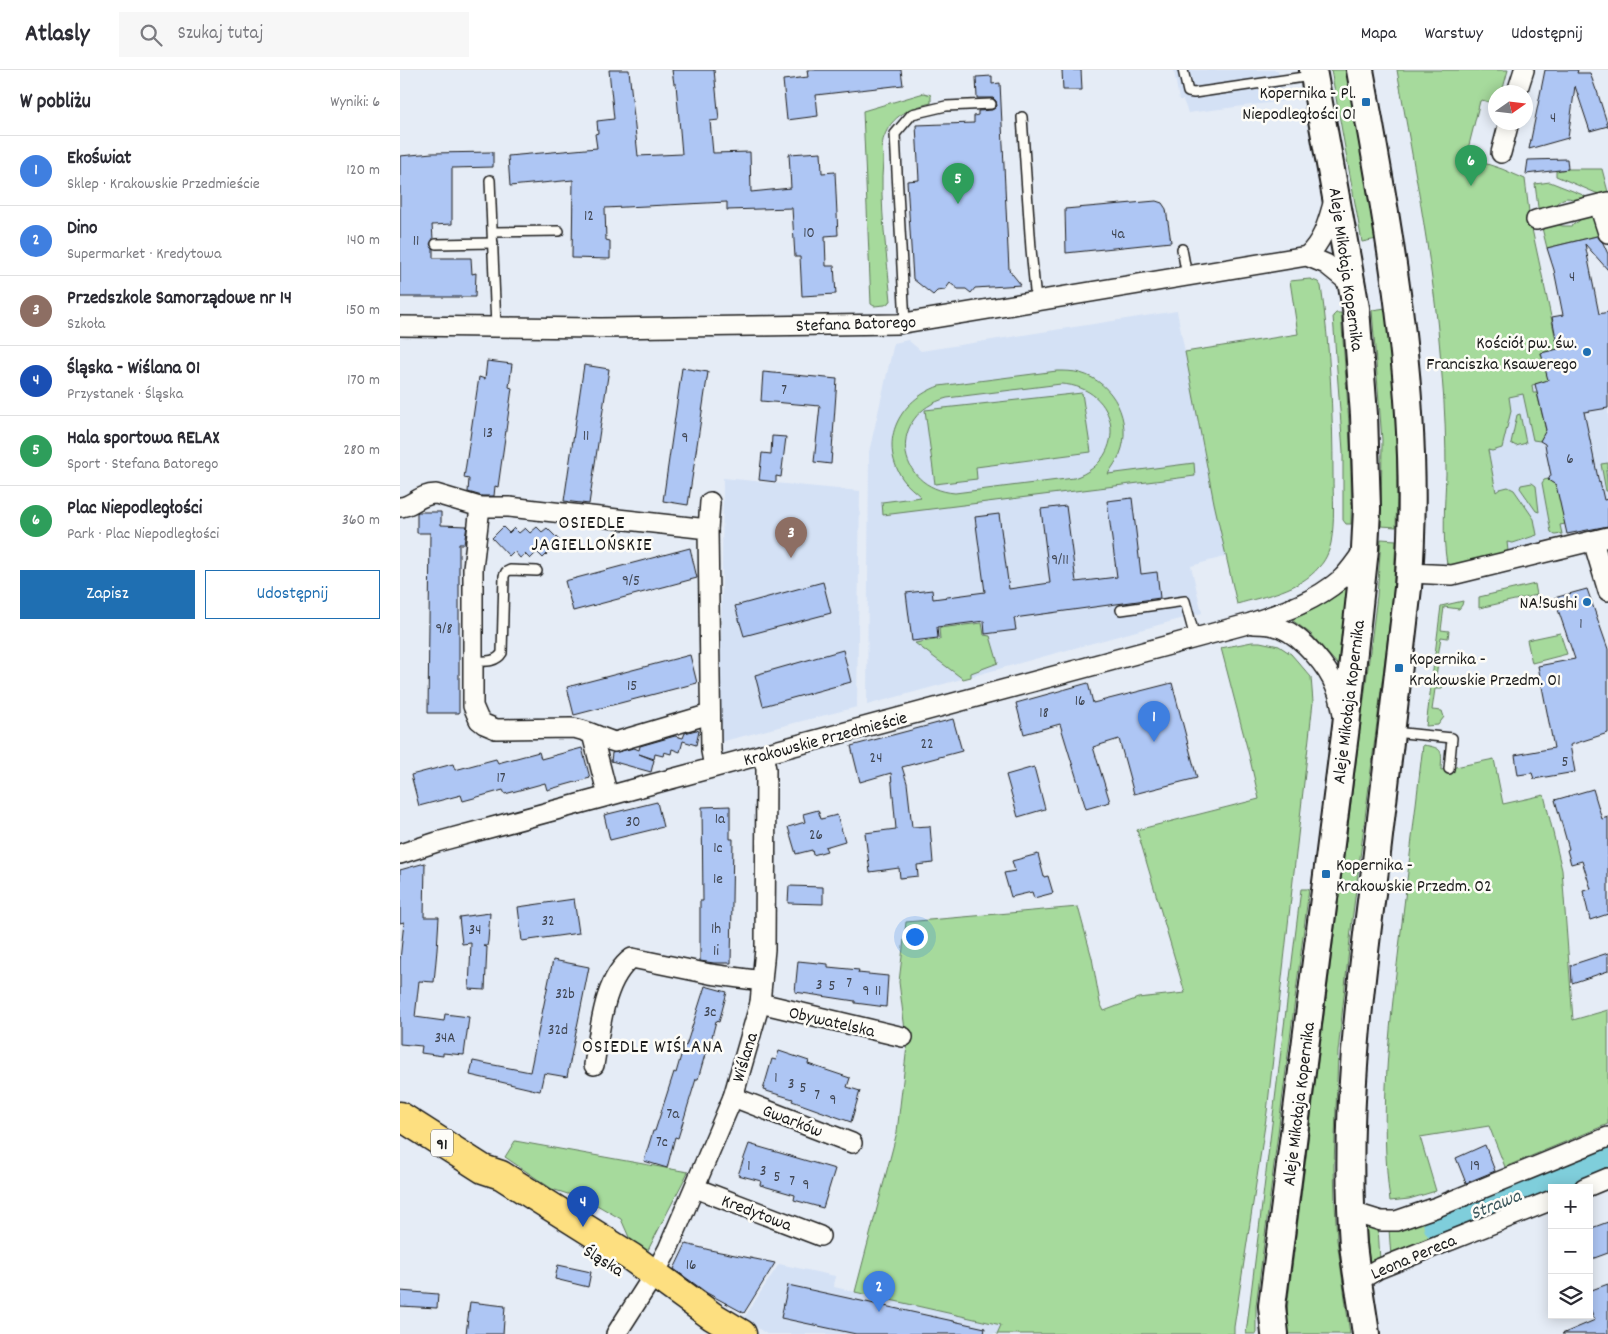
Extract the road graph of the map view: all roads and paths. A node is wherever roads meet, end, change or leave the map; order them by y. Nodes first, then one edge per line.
1 (1183, 70) edge
2 (1360, 70) edge
3 (1524, 70) edge
4 (1314, 73) edge
5 (1519, 85) edge
6 (991, 104) dead end
7 (1022, 117) dead end
8 (1507, 130) edge
9 (1501, 153) dead end
10 (490, 180) dead end
11 (1336, 193) junction
12 (1603, 203) edge
13 (1536, 220) dead end
14 (559, 230) dead end
15 (493, 232) junction
16 (1608, 233) edge
17 (493, 243) junction
18 (436, 244) dead end
19 (1182, 249) dead end
20 (1307, 256) junction
21 (1187, 276) junction
22 (1352, 285) junction
23 (1036, 301) junction
24 (905, 323) junction
25 (400, 326) edge
26 (496, 328) junction
27 (710, 502) dead end
28 (400, 507) edge
29 (480, 507) junction
30 (708, 529) junction
31 (1600, 539) edge
32 (1365, 549) junction
33 (537, 571) dead end
34 (1410, 573) junction
35 (1608, 591) edge
36 (1121, 610) dead end
37 (1251, 623) junction
38 (1195, 638) junction
39 (473, 661) junction
40 (710, 714) junction
41 (1346, 726) junction
42 (1392, 731) junction
43 (592, 734) junction
44 (763, 754) junction
45 (714, 767) junction
46 (1450, 769) dead end
47 (608, 796) junction
48 (400, 839) edge
49 (437, 842) junction
50 (400, 854) edge
51 (762, 981) junction
52 (760, 1003) junction
53 (903, 1037) dead end
54 (594, 1065) dead end
55 (733, 1097) junction
56 (400, 1116) edge
57 (1608, 1137) edge
58 (852, 1143) dead end
59 (1608, 1178) edge
60 (1593, 1184) edge
61 (695, 1188) junction
62 (1548, 1202) edge
63 (1352, 1212) junction
64 (820, 1236) dead end
65 (651, 1280) junction
66 (1358, 1281) junction
67 (1272, 1306) junction
68 (616, 1334) edge
69 (742, 1334) edge
70 (1269, 1334) edge
71 (1275, 1334) edge
72 (1366, 1334) edge

1 - 4 lane
2 - 34 main road
3 - 5 street
4 - 11 main road, Aleje Mikołaja Kopernika
6 - 24 lane
7 - 23 lane
8 - 9 street
10 - 15 lane
11 - 20 street
11 - 22 main road, Aleje Mikołaja Kopernika
12 - 13 street
12 - 16 street
14 - 15 lane
15 - 17 lane
17 - 18 lane
17 - 26 lane
19 - 21 lane
20 - 21 street, Stefana Batorego
20 - 22 street
21 - 23 street, Stefana Batorego
22 - 32 main road, Aleje Mikołaja Kopernika
23 - 24 street, Stefana Batorego
24 - 26 street, Stefana Batorego
25 - 26 street, Stefana Batorego
27 - 30 street
28 - 29 street
29 - 30 street
29 - 39 street
30 - 40 street
31 - 34 street
31 - 35 street
32 - 37 street, Krakowskie Przedmieście
32 - 41 main road, Aleje Mikołaja Kopernika
33 - 39 lane
34 - 42 main road
36 - 38 lane
37 - 38 street, Krakowskie Przedmieście
37 - 41 street, Krakowskie Przedmieście
38 - 44 street, Krakowskie Przedmieście
39 - 43 street
40 - 43 street
40 - 45 street
41 - 67 main road, Aleje Mikołaja Kopernika
42 - 46 lane
42 - 63 main road
43 - 47 street
44 - 45 street, Krakowskie Przedmieście
44 - 51 street, Wiślana
45 - 47 street, Krakowskie Przedmieście
47 - 49 street, Krakowskie Przedmieście
48 - 49 street
49 - 50 street, Krakowskie Przedmieście
51 - 52 street, Wiślana
51 - 54 street
52 - 53 street, Obywatelska
52 - 55 street, Wiślana
55 - 58 street, Gwarków
55 - 61 street, Wiślana
56 - 65 main road, Śląska / 91
57 - 63 street, Leona Pereca
59 - 60 street
61 - 64 street, Kredytowa
61 - 65 street, Wiślana
62 - 66 street, Leona Pereca
63 - 66 main road
65 - 68 street, Wiślana
65 - 69 main road, Śląska / 91
66 - 72 main road
67 - 70 main road
67 - 71 main road, Aleje Mikołaja Kopernika

